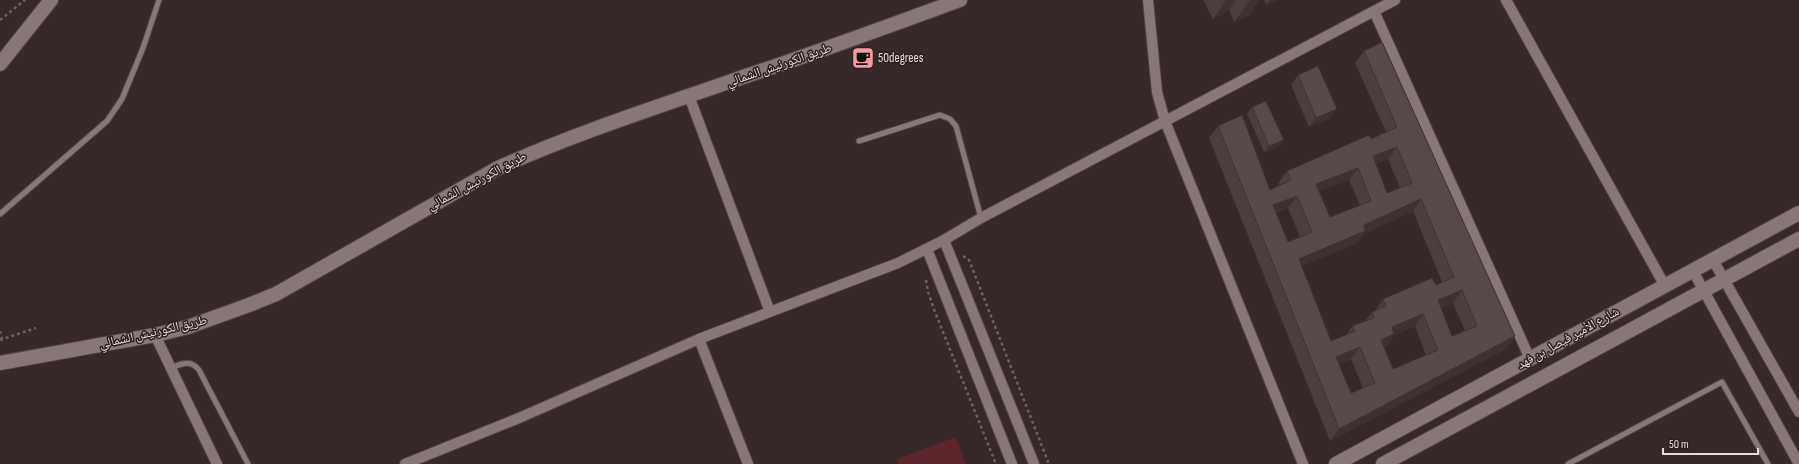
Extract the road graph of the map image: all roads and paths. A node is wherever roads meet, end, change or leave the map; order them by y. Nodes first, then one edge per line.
1 (25, 0) edge
2 (51, 0) edge
3 (159, 0) edge
4 (960, 0) edge
5 (1148, 0) edge
6 (1395, 0) edge
7 (1506, 0) edge
8 (1374, 11) junction
9 (0, 20) edge
10 (0, 64) edge
11 (689, 96) junction
12 (1165, 122) junction
13 (859, 142) dead end
14 (1799, 213) edge
15 (0, 214) edge
16 (981, 218) junction
17 (1799, 239) edge
18 (944, 240) junction
19 (927, 249) junction
20 (960, 254) dead end
21 (1713, 260) junction
22 (1692, 271) junction
23 (926, 277) dead end
24 (1724, 280) junction
25 (1665, 286) junction
26 (1704, 292) junction
27 (770, 312) junction
28 (36, 328) dead end
29 (0, 331) edge
30 (155, 335) junction
31 (699, 339) junction
32 (1, 340) edge
33 (1530, 359) junction
34 (0, 363) edge
35 (170, 368) junction
36 (1799, 412) edge
37 (217, 464) edge
38 (248, 464) edge
39 (405, 464) edge
40 (748, 464) edge
41 (996, 464) edge
42 (1012, 464) edge
43 (1034, 464) edge
44 (1049, 464) edge
45 (1302, 464) edge
46 (1336, 464) edge
47 (1383, 464) edge
48 (1568, 464) edge
49 (1768, 464) edge
50 (1799, 464) edge

1 - 9 path
2 - 10 main road
3 - 15 lane
4 - 11 main road, طريق الكورنيش الشمالي
5 - 12 street
6 - 8 street
7 - 25 street
8 - 12 street
8 - 33 street
11 - 27 street
11 - 30 main road, طريق الكورنيش الشمالي
12 - 16 street
12 - 45 street
13 - 16 lane
14 - 21 main road, شارع الأمير فيصل بن فهد
16 - 18 street
17 - 24 main road, شارع الأمير فيصل بن فهد
18 - 19 street
18 - 43 street
19 - 27 street
19 - 42 street
20 - 44 path
21 - 22 main road, شارع الأمير فيصل بن فهد
21 - 24 street
22 - 25 main road, شارع الأمير فيصل بن فهد
22 - 26 street
23 - 41 path
24 - 26 main road, شارع الأمير فيصل بن فهد
24 - 36 street
25 - 33 main road, شارع الأمير فيصل بن فهد
26 - 47 main road, شارع الأمير فيصل بن فهد
26 - 50 street
27 - 31 street
28 - 32 path
29 - 32 path
30 - 34 main road, طريق الكورنيش الشمالي
30 - 35 street
31 - 39 street
31 - 40 street
33 - 46 main road, شارع الأمير فيصل بن فهد
35 - 37 street
35 - 38 lane
48 - 49 lane

